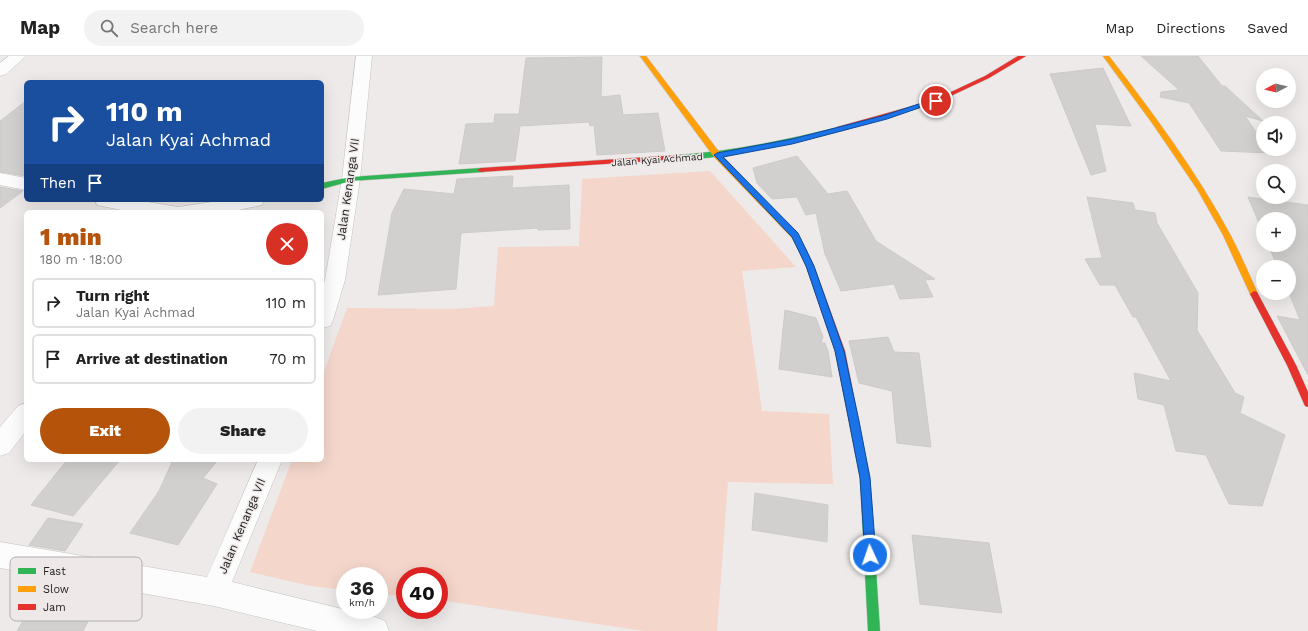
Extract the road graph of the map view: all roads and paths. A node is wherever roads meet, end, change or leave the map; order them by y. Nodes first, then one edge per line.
1 (18, 56) edge
2 (364, 56) edge
3 (643, 56) edge
4 (1023, 56) edge
5 (1106, 56) edge
6 (0, 71) edge
7 (717, 155) junction
8 (0, 179) edge
9 (351, 179) junction
10 (24, 184) edge
11 (324, 186) edge
12 (114, 202) edge
13 (246, 202) edge
14 (153, 210) edge
15 (208, 210) edge
16 (324, 314) edge
17 (1308, 403) edge
18 (24, 415) edge
19 (0, 444) edge
20 (269, 462) edge
21 (0, 555) edge
22 (12, 557) edge
23 (142, 580) edge
24 (214, 592) junction
25 (375, 631) edge
26 (874, 631) edge

1 - 6 street
2 - 9 street, Jalan Kenanga VII
3 - 7 street
4 - 7 street, Jalan Kyai Achmad
5 - 17 street
7 - 9 street, Jalan Kyai Achmad
7 - 26 street
8 - 10 street
9 - 11 street, Jalan Kyai Achmad
9 - 16 street, Jalan Kenanga VII
12 - 14 street
13 - 15 street
18 - 19 street
20 - 24 street, Jalan Kenanga VII
21 - 22 street
23 - 24 street
24 - 25 street

